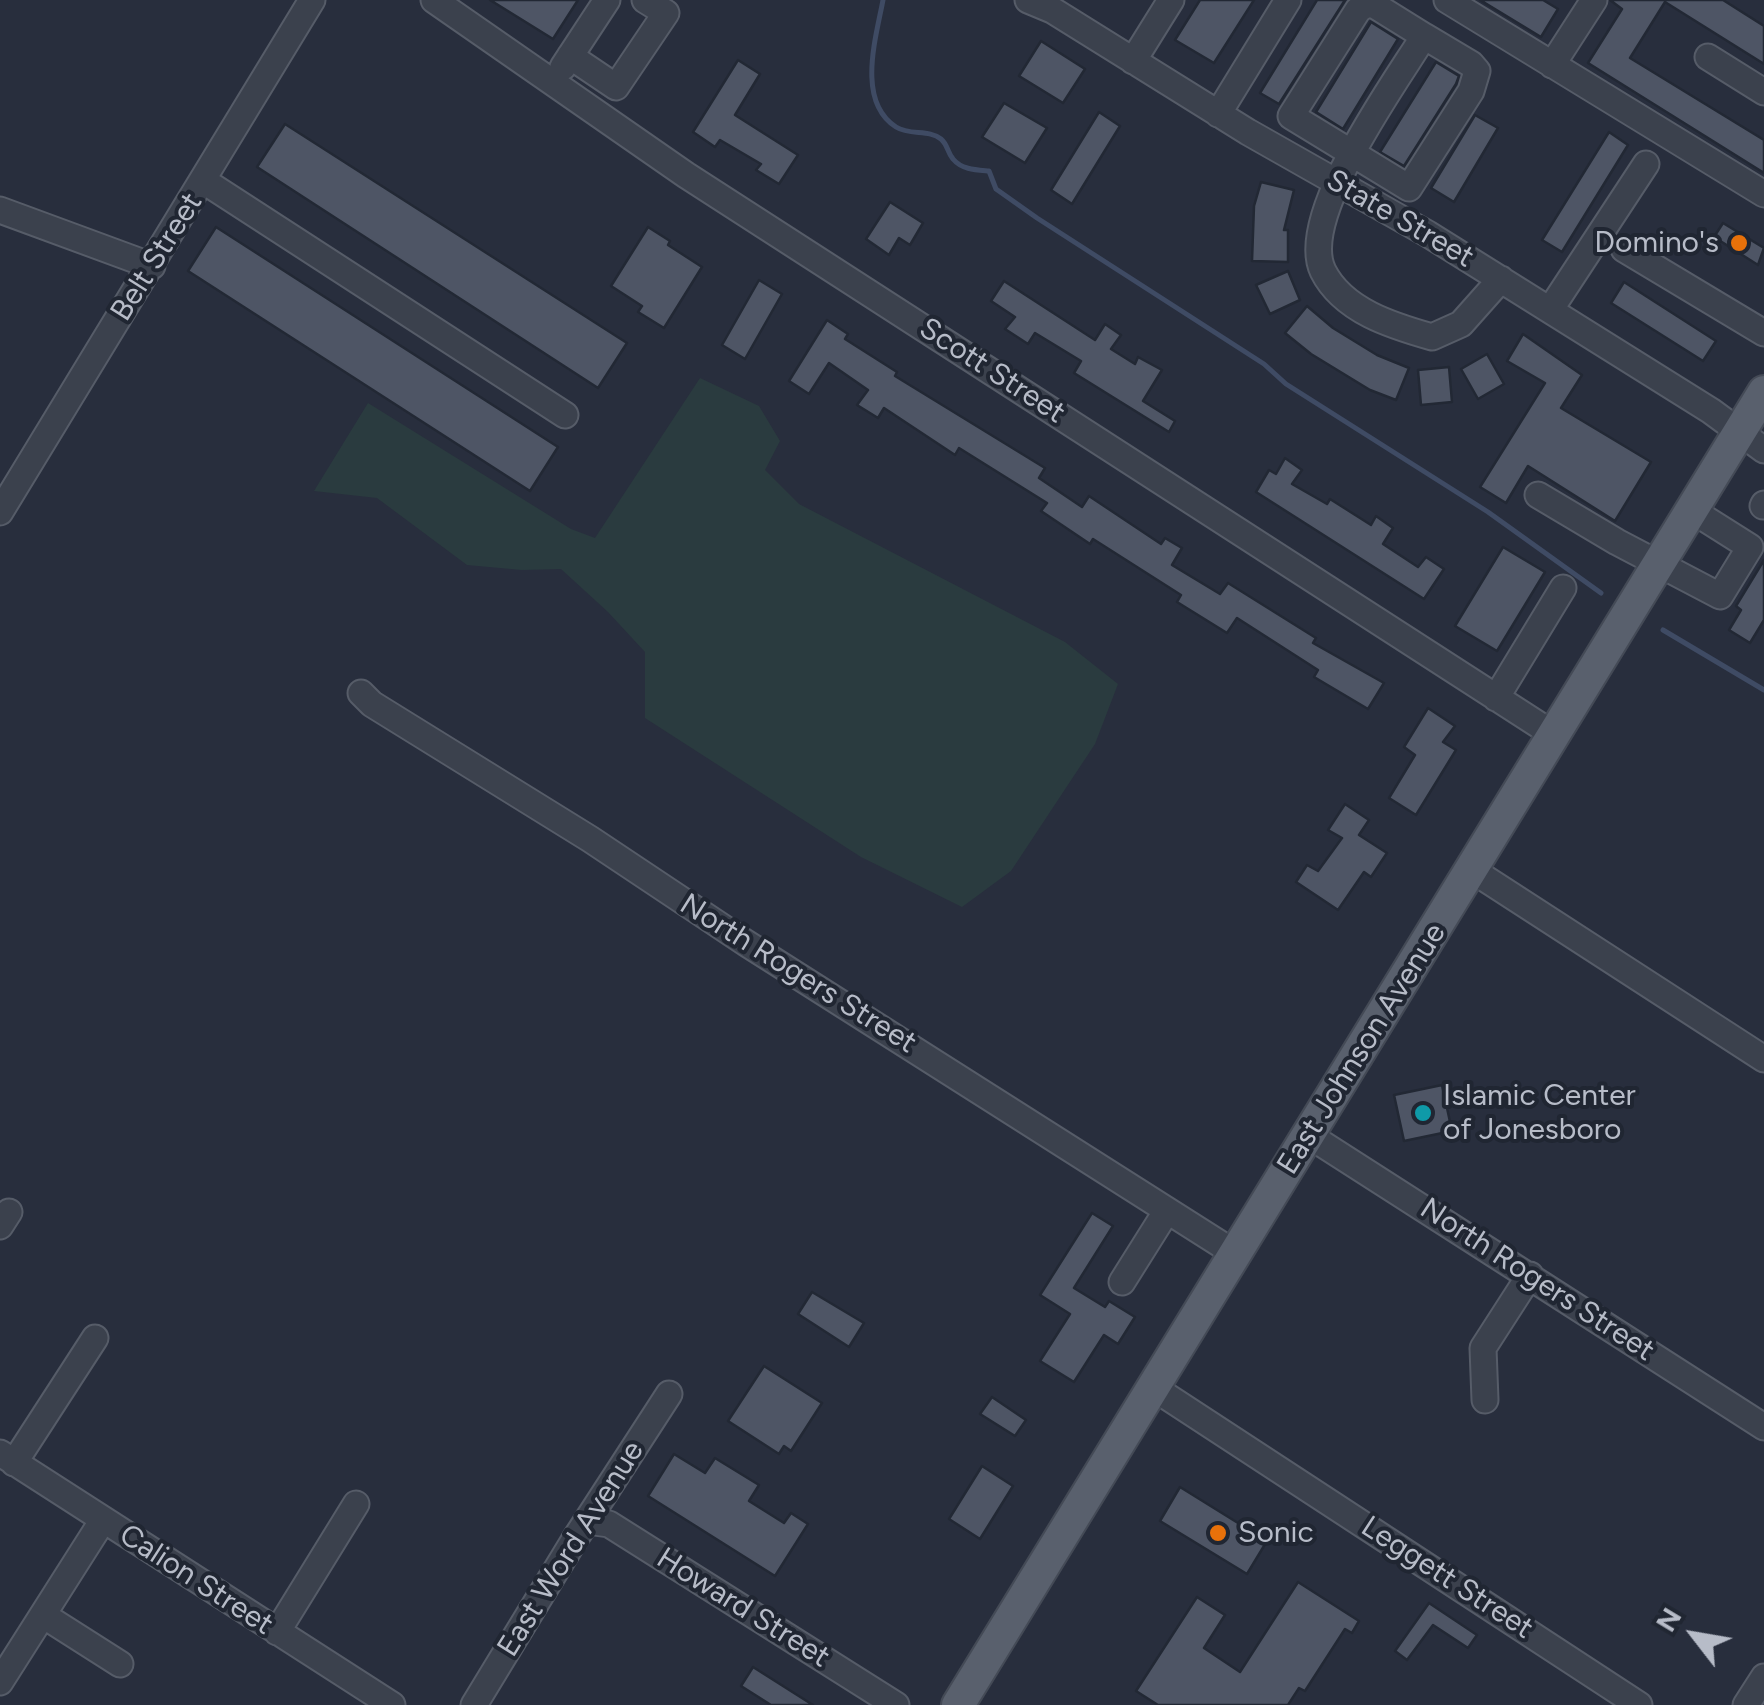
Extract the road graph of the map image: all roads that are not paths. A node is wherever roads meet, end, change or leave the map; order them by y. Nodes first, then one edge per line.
1 (312, 0) edge
2 (434, 0) edge
3 (607, 0) edge
4 (646, 0) edge
5 (1028, 0) edge
6 (1171, 0) edge
7 (1288, 0) edge
8 (1447, 0) edge
9 (1594, 0) edge
10 (1424, 36) junction
11 (570, 56) junction
12 (1708, 57) dead end
13 (1134, 61) junction
14 (1552, 64) junction
15 (552, 84) junction
16 (1764, 92) edge
17 (1218, 114) junction
18 (1352, 153) junction
19 (1646, 164) dead end
20 (204, 181) junction
21 (1336, 182) junction
22 (1764, 194) edge
23 (0, 210) edge
24 (1624, 248) dead end
25 (152, 266) junction
26 (1501, 279) junction
27 (1550, 310) junction
28 (1764, 333) edge
29 (1764, 392) edge
30 (565, 415) dead end
31 (1752, 441) edge
32 (1538, 495) dead end
33 (1693, 511) junction
34 (0, 512) edge
35 (1756, 527) edge
36 (1660, 564) junction
37 (1563, 588) dead end
38 (361, 693) dead end
39 (1496, 698) junction
40 (1556, 736) junction
41 (1472, 870) junction
42 (1764, 1059) edge
43 (1310, 1136) junction
44 (1166, 1212) junction
45 (1236, 1254) junction
46 (1530, 1275) junction
47 (1122, 1282) dead end
48 (94, 1338) dead end
49 (1154, 1388) junction
50 (670, 1394) dead end
51 (1486, 1400) dead end
52 (1764, 1427) edge
53 (7, 1458) edge
54 (356, 1504) dead end
55 (103, 1520) junction
56 (587, 1521) junction
57 (42, 1615) junction
58 (277, 1632) junction
59 (120, 1664) dead end
60 (2, 1675) edge
61 (1764, 1677) edge
62 (966, 1702) edge
63 (392, 1705) edge
64 (474, 1705) edge
65 (896, 1705) edge
66 (1639, 1705) edge
67 (1746, 1705) edge

1 - 20 street, Belt Street
2 - 15 street, Scott Street
3 - 11 street
4 - 11 street
5 - 13 street, State Street
6 - 13 street
7 - 17 street
8 - 14 street
9 - 14 street
10 - 18 street
10 - 18 street
10 - 18 street
11 - 15 street
12 - 16 street
13 - 17 street, State Street
14 - 22 street
15 - 39 street, Scott Street
17 - 21 street, State Street
18 - 21 street
19 - 27 street
20 - 25 street, Belt Street
20 - 30 street
21 - 26 street, State Street
21 - 26 street
23 - 25 street
24 - 28 street
25 - 34 street, Belt Street
26 - 27 street, State Street
27 - 31 street, State Street
29 - 31 main road, East Johnson Avenue
31 - 33 main road, East Johnson Avenue
32 - 36 street
33 - 35 street
33 - 36 main road, East Johnson Avenue
35 - 36 street
36 - 40 main road, East Johnson Avenue
37 - 39 street
38 - 44 street, North Rogers Street
39 - 40 street, Scott Street
40 - 41 main road, East Johnson Avenue
41 - 42 street
41 - 43 main road, East Johnson Avenue
43 - 45 main road, East Johnson Avenue
43 - 46 street, North Rogers Street
44 - 45 street, North Rogers Street
44 - 47 street
45 - 49 main road, East Johnson Avenue
46 - 51 street
46 - 52 street, North Rogers Street
48 - 53 street
49 - 62 main road, East Johnson Avenue
49 - 66 street, Leggett Street
50 - 56 street, East Word Avenue
53 - 55 street, Calion Street
54 - 58 street
55 - 57 street
55 - 58 street, Calion Street
56 - 64 street, East Word Avenue
56 - 65 street, Howard Street
57 - 59 street
57 - 60 street
58 - 63 street, Calion Street
61 - 67 street

